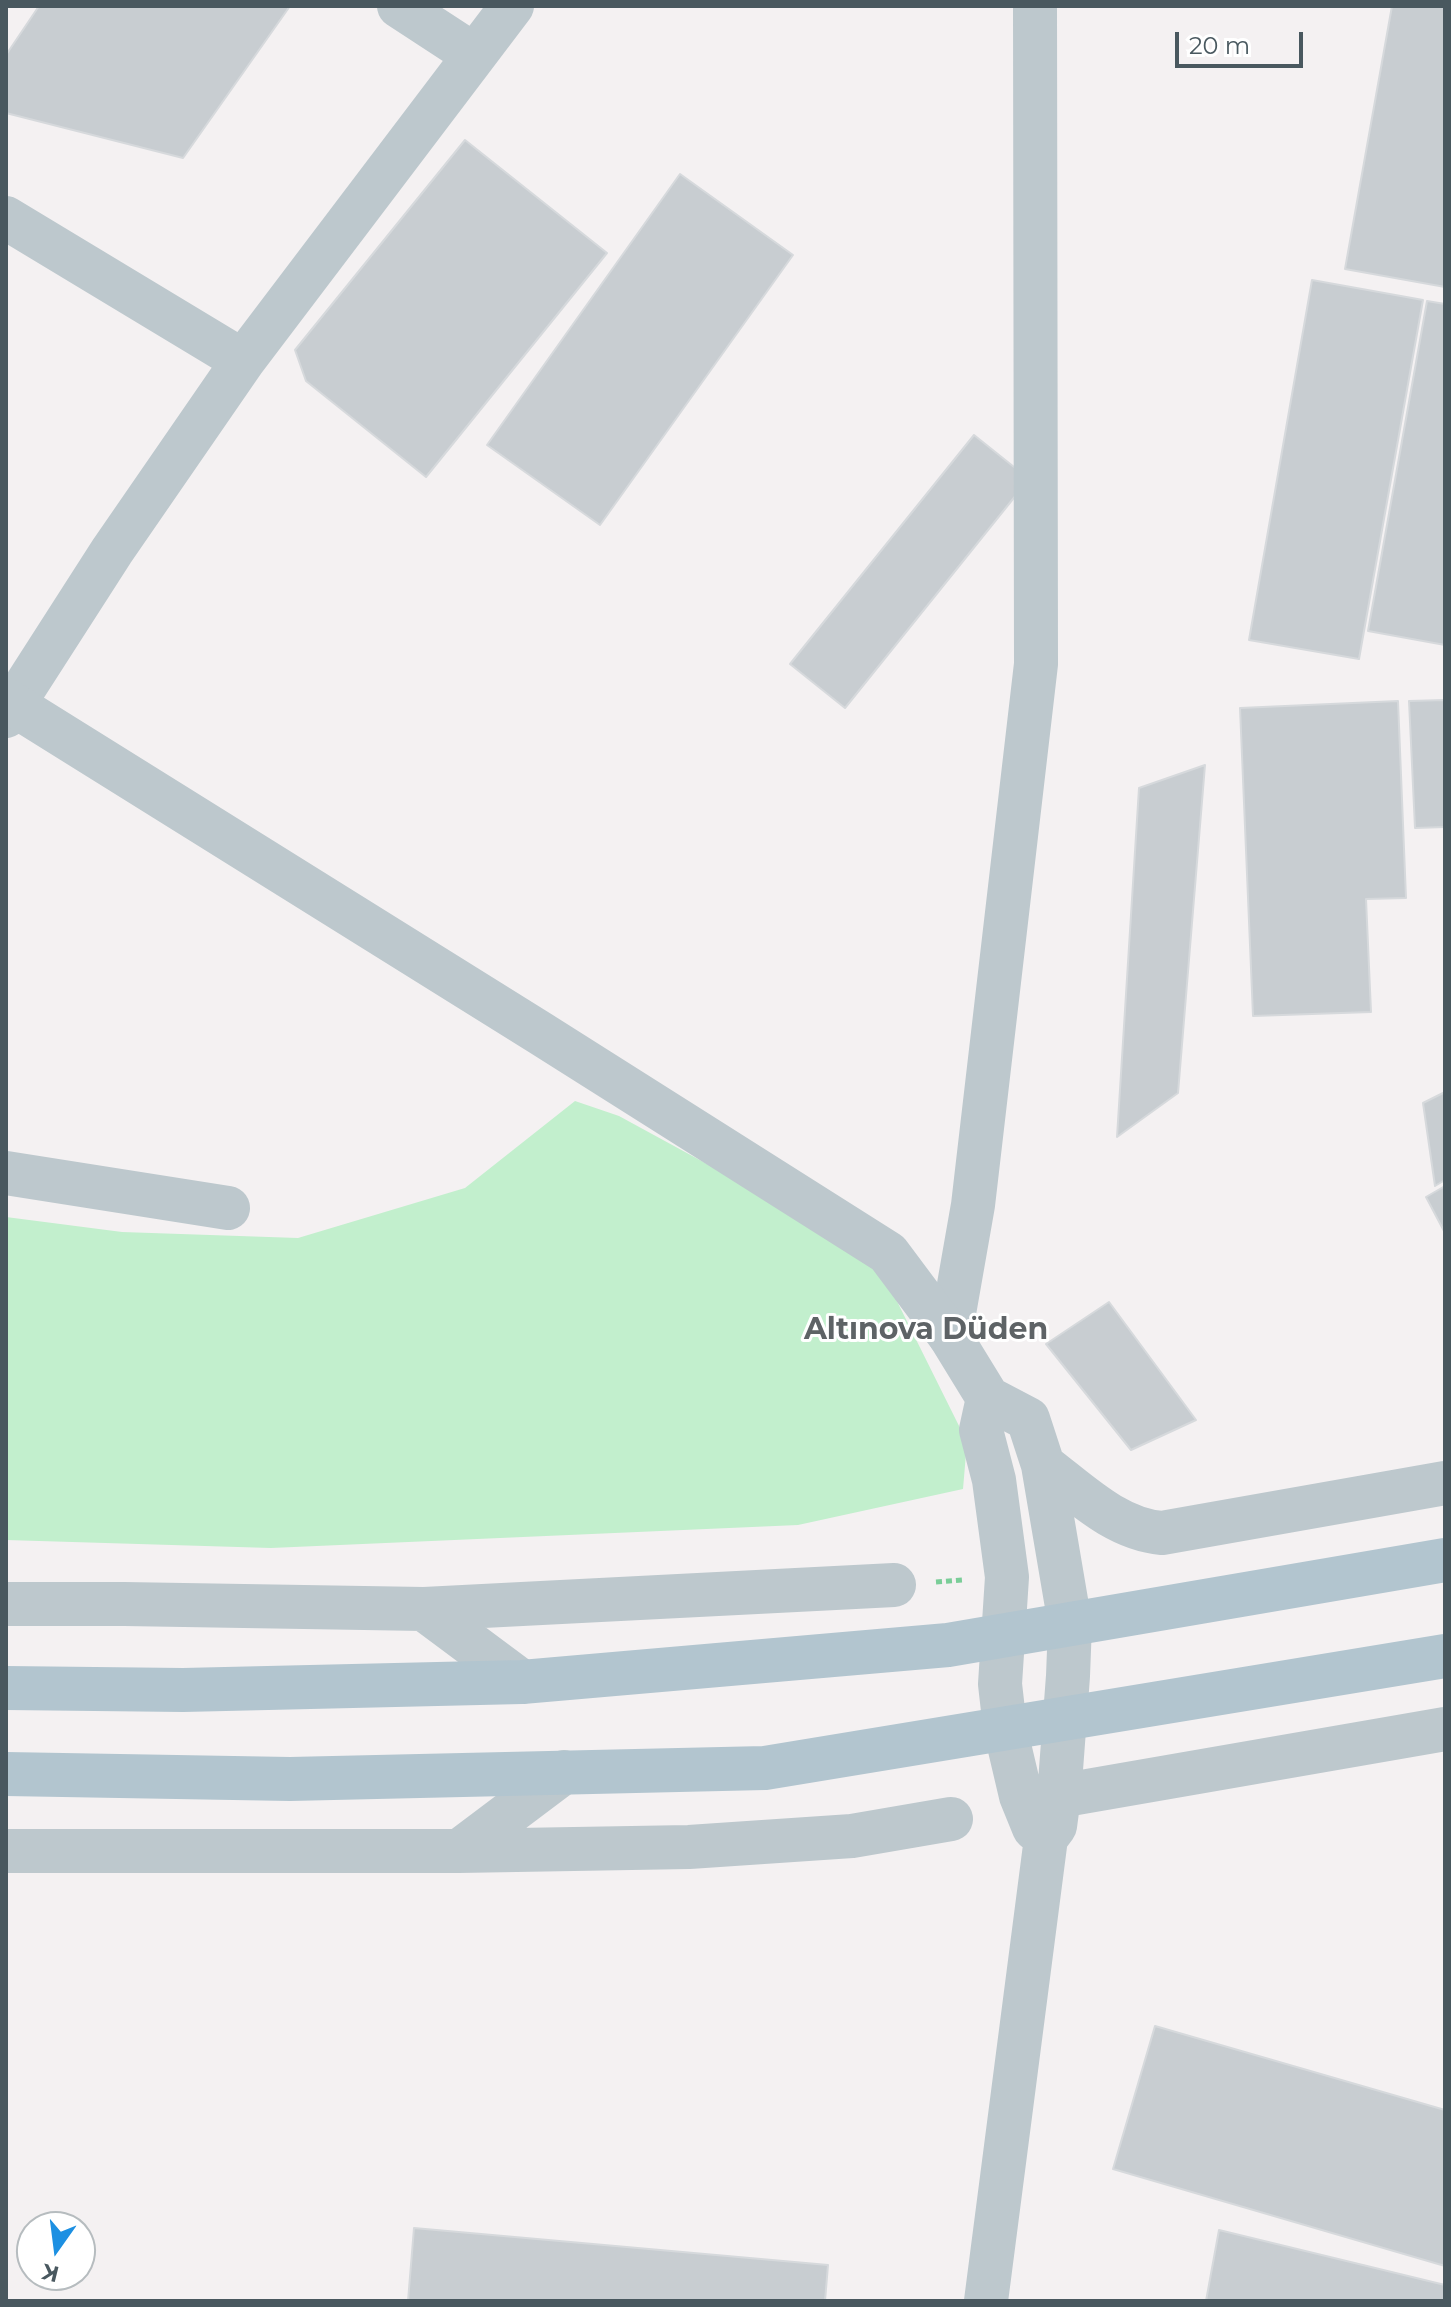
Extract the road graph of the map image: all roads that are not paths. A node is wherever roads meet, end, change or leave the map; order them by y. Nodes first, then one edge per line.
1 (399, 6) edge
2 (512, 6) edge
3 (1035, 6) edge
4 (474, 55) junction
5 (6, 218) edge
6 (243, 361) junction
7 (8, 707) edge
8 (6, 1173) edge
9 (228, 1208) dead end
10 (950, 1336) junction
11 (988, 1398) junction
12 (1043, 1465) junction
13 (1445, 1483) edge
14 (1445, 1560) edge
15 (894, 1585) road end
16 (6, 1604) edge
17 (424, 1609) junction
18 (1070, 1624) junction
19 (1002, 1636) junction
20 (1445, 1656) edge
21 (522, 1682) junction
22 (6, 1688) edge
23 (1064, 1718) junction
24 (1005, 1728) junction
25 (1445, 1729) edge
26 (564, 1772) junction
27 (6, 1774) edge
28 (1059, 1796) junction
29 (951, 1819) dead end
30 (1046, 1838) junction
31 (6, 1851) edge
32 (459, 1851) junction
33 (986, 2301) edge

1 - 4 street
2 - 4 street
3 - 10 street
4 - 6 street
5 - 6 street
6 - 7 street
7 - 10 street
8 - 9 street
10 - 11 street
11 - 12 street
11 - 19 street
12 - 13 street
12 - 18 street
14 - 18 main road
15 - 17 street
16 - 17 street
17 - 21 street
18 - 19 main road
18 - 23 street
19 - 21 main road
19 - 24 street
20 - 23 main road
21 - 22 main road
23 - 24 main road
23 - 28 street
24 - 26 main road
24 - 30 street
25 - 28 street
26 - 27 main road
26 - 32 street
28 - 30 street
29 - 32 street
30 - 33 street
31 - 32 street

